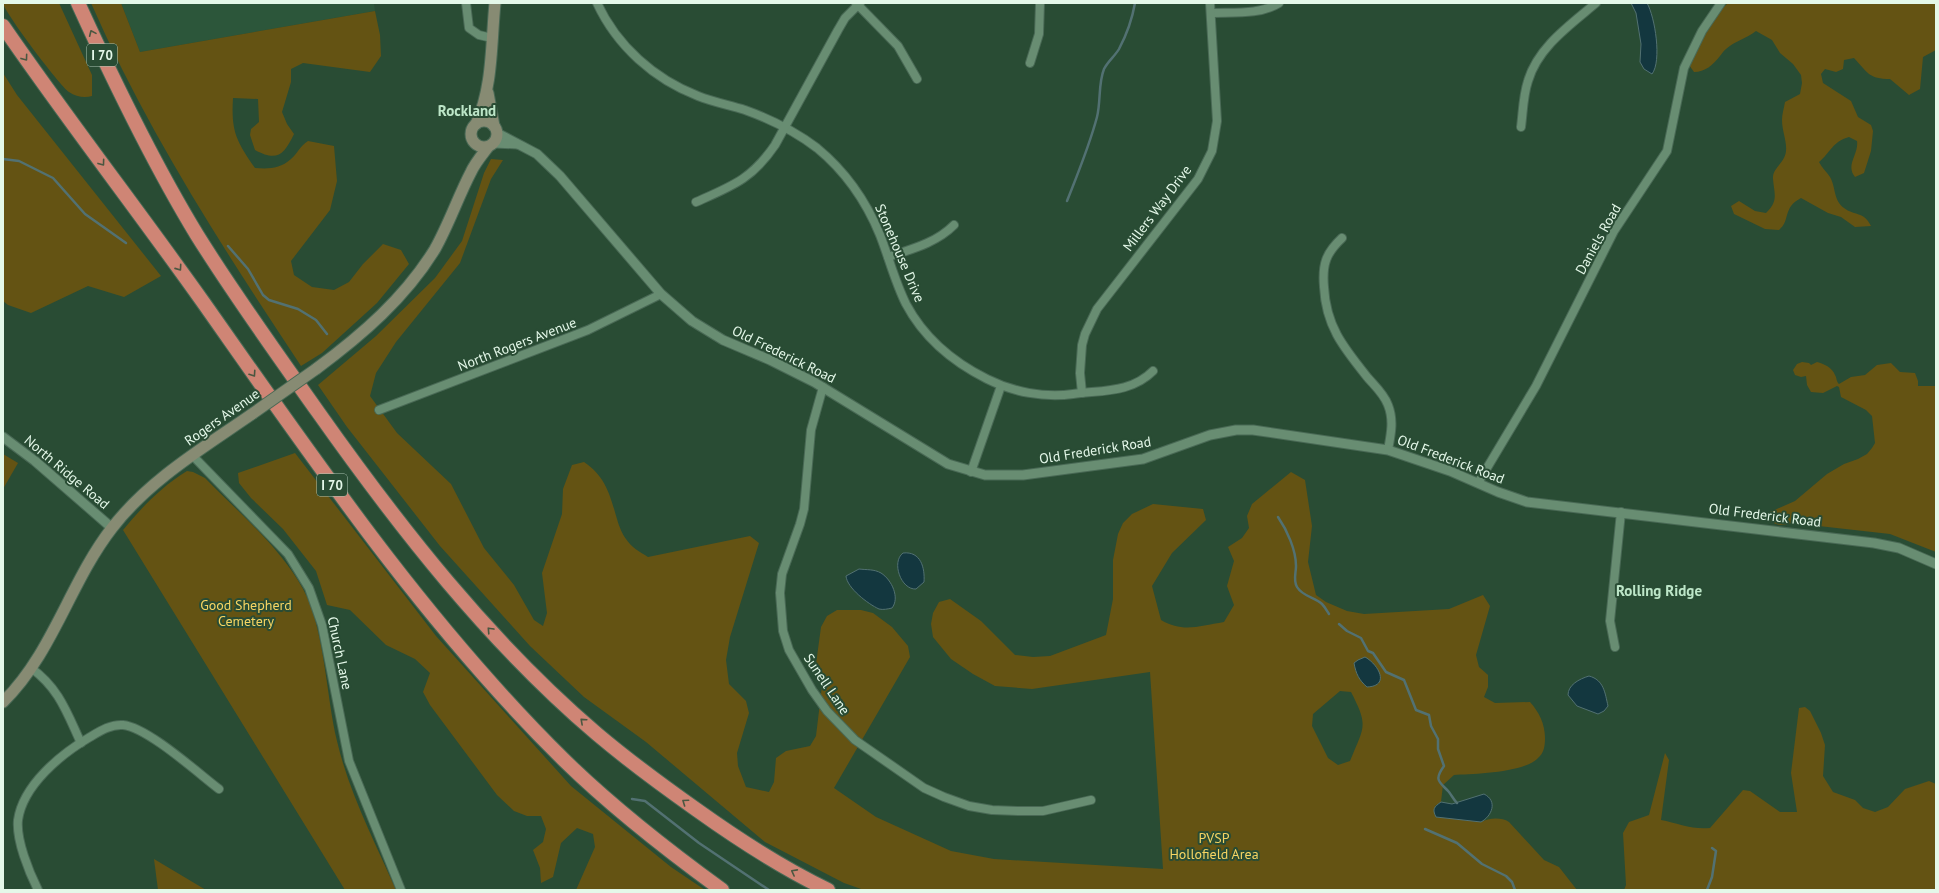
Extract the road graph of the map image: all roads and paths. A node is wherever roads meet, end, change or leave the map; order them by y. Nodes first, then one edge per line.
1 (78, 3) edge
2 (466, 3) edge
3 (495, 3) edge
4 (597, 3) edge
5 (1040, 3) edge
6 (1210, 3) edge
7 (1279, 3) edge
8 (1596, 3) edge
9 (1721, 3) edge
10 (857, 4) edge
11 (1211, 13) junction
12 (3, 26) edge
13 (492, 38) junction
14 (1030, 63) dead end
15 (917, 79) dead end
16 (488, 89) junction
17 (476, 124) junction
18 (1521, 127) dead end
19 (785, 128) junction
20 (494, 137) junction
21 (473, 141) junction
22 (471, 171) junction
23 (696, 202) dead end
24 (954, 225) dead end
25 (1342, 238) dead end
26 (888, 257) junction
27 (661, 294) junction
28 (1153, 371) dead end
29 (1001, 386) junction
30 (823, 387) junction
31 (1082, 393) junction
32 (379, 410) dead end
33 (3, 437) edge
34 (1388, 450) junction
35 (193, 456) junction
36 (971, 472) junction
37 (1478, 483) junction
38 (1621, 512) junction
39 (112, 528) junction
40 (1936, 564) edge
41 (1614, 647) dead end
42 (31, 668) junction
43 (3, 702) edge
44 (81, 743) junction
45 (219, 789) dead end
46 (1091, 800) dead end
47 (38, 890) edge
48 (401, 890) edge
49 (722, 890) edge
50 (828, 890) edge

50 -> 1 highway, I 70
2 - 13 street
3 - 13 main road
4 - 19 street, Stonehouse Drive
5 - 14 street
6 - 11 street, Millers Way Drive
7 - 11 street
8 - 18 street
9 - 37 street, Daniels Road
10 - 15 street
10 - 19 street
11 - 31 street, Millers Way Drive
12 -> 49 highway, I 70
13 - 16 main road
16 - 17 main road
16 - 20 main road
17 - 20 main road
17 - 21 main road
19 - 23 street
19 - 26 street, Stonehouse Drive
20 - 21 main road
20 - 22 main road, Rogers Avenue
20 - 27 street, Old Frederick Road
21 - 22 main road, Rogers Avenue
22 - 35 main road, Rogers Avenue, bridge
24 - 26 street
25 - 34 street
26 - 29 street, Stonehouse Drive
27 - 30 street, Old Frederick Road
27 - 32 street, North Rogers Avenue
28 - 31 street, Stonehouse Drive
29 - 31 street, Stonehouse Drive
29 - 36 street
30 - 36 street, Old Frederick Road
30 - 46 street, Sunell Lane
33 - 39 street, North Ridge Road
34 - 36 street, Old Frederick Road
34 - 37 street, Old Frederick Road
35 - 39 main road, Rogers Avenue
35 - 48 street, Church Lane
37 - 38 street, Old Frederick Road
38 - 40 street, Old Frederick Road
38 - 41 street
39 - 42 main road, Rogers Avenue
42 - 43 main road, Rogers Avenue
42 - 44 street
44 - 45 street
44 - 47 street

